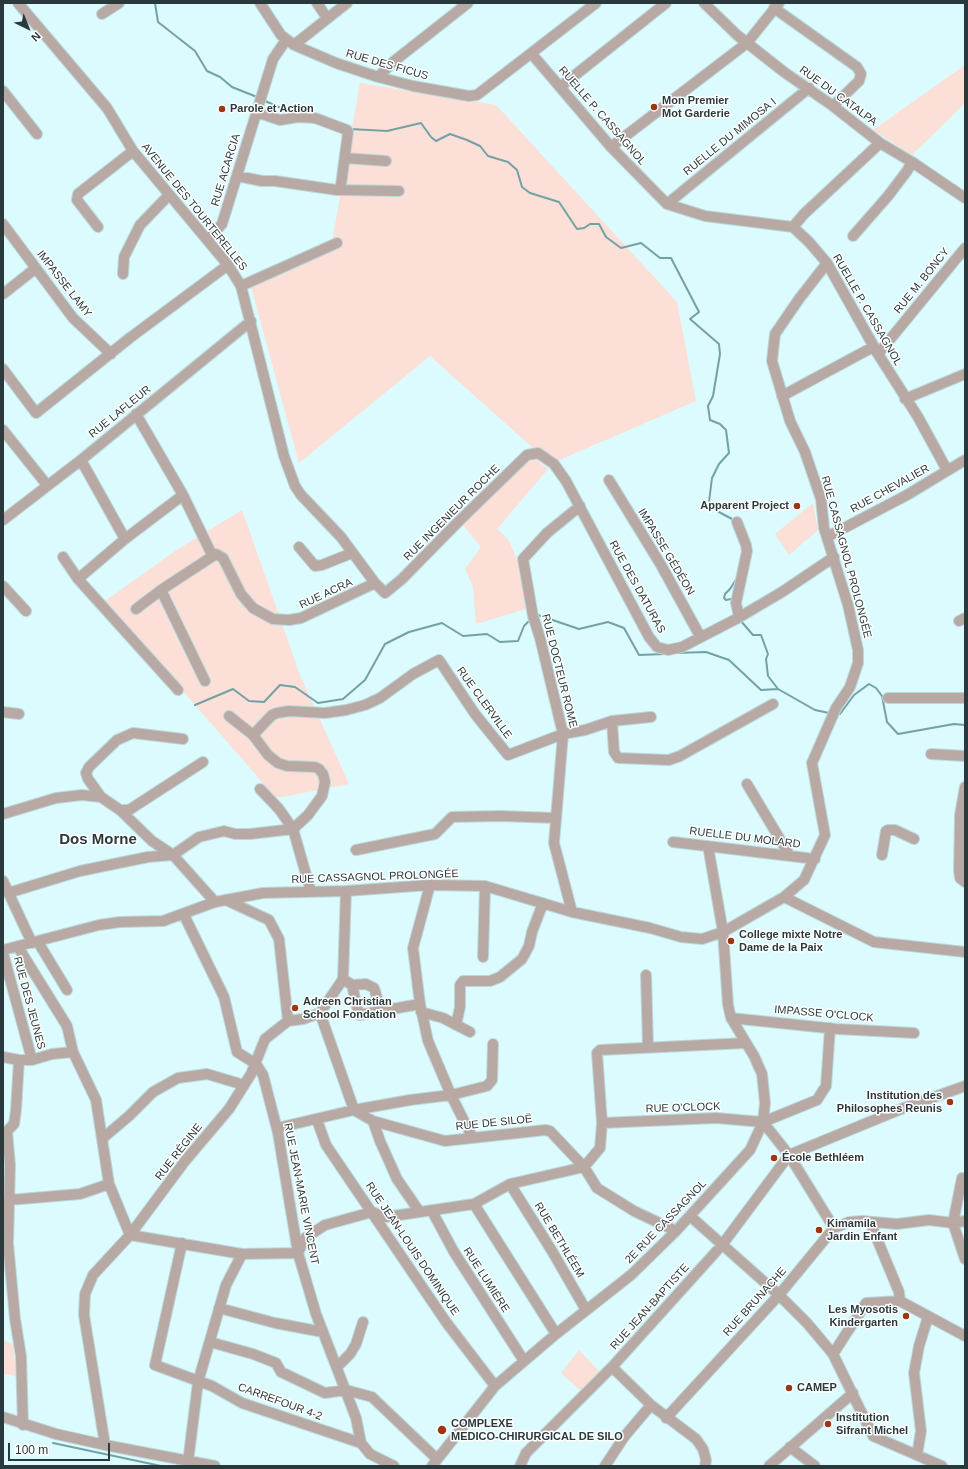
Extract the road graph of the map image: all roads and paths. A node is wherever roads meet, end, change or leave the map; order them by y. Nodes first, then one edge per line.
1 (18, 3) edge
2 (119, 3) edge
3 (260, 3) edge
4 (317, 3) edge
5 (347, 3) edge
6 (468, 3) edge
7 (596, 3) edge
8 (666, 3) edge
9 (704, 3) edge
10 (777, 5) edge
11 (102, 14) dead end
12 (327, 18) junction
13 (290, 43) junction
14 (747, 43) junction
15 (531, 53) junction
16 (378, 77) junction
17 (560, 87) junction
18 (809, 88) junction
19 (3, 91) edge
20 (259, 103) junction
21 (833, 106) junction
22 (37, 134) dead end
23 (880, 142) junction
24 (611, 147) junction
25 (133, 151) junction
26 (345, 158) junction
27 (386, 161) dead end
28 (912, 162) junction
29 (237, 176) junction
30 (340, 190) junction
31 (399, 191) dead end
32 (169, 195) junction
33 (965, 198) edge
34 (667, 204) junction
35 (3, 224) edge
36 (98, 227) dead end
37 (793, 227) junction
38 (853, 236) dead end
39 (208, 240) junction
40 (337, 243) dead end
41 (965, 248) edge
42 (827, 263) junction
43 (228, 265) junction
44 (36, 268) junction
45 (123, 274) dead end
46 (241, 286) junction
47 (3, 294) edge
48 (251, 321) junction
49 (875, 350) junction
50 (111, 354) junction
51 (3, 368) edge
52 (965, 374) edge
53 (782, 396) junction
54 (905, 399) junction
55 (136, 414) junction
56 (3, 430) edge
57 (538, 453) joint
58 (81, 460) junction
59 (965, 460) edge
60 (947, 470) junction
61 (609, 480) dead end
62 (47, 485) junction
63 (183, 495) junction
64 (580, 506) junction
65 (3, 520) edge
66 (737, 522) dead end
67 (827, 537) junction
68 (125, 540) junction
69 (299, 547) dead end
70 (352, 553) junction
71 (212, 555) junction
72 (63, 557) dead end
73 (834, 557) junction
74 (78, 579) junction
75 (375, 583) junction
76 (3, 586) edge
77 (161, 590) junction
78 (385, 593) joint
79 (136, 609) dead end
80 (26, 611) dead end
81 (739, 617) junction
82 (700, 636) junction
83 (205, 681) dead end
84 (178, 690) dead end
85 (888, 698) dead end
86 (965, 698) edge
87 (772, 704) dead end
88 (3, 712) edge
89 (19, 714) dead end
90 (229, 716) dead end
91 (651, 717) dead end
92 (612, 721) junction
93 (563, 734) junction
94 (253, 735) junction
95 (183, 739) dead end
96 (931, 754) dead end
97 (965, 756) edge
98 (203, 762) dead end
99 (747, 784) dead end
100 (965, 787) edge
101 (260, 789) dead end
102 (101, 797) junction
103 (120, 810) junction
104 (3, 814) edge
105 (555, 818) junction
106 (293, 829) junction
107 (914, 838) dead end
108 (673, 842) dead end
109 (708, 846) junction
110 (356, 850) dead end
111 (173, 855) junction
112 (882, 855) dead end
113 (790, 856) junction
114 (815, 859) junction
115 (3, 881) edge
116 (965, 882) edge
117 (430, 885) junction
118 (485, 886) junction
119 (311, 892) junction
120 (346, 892) junction
121 (8, 893) junction
122 (784, 897) junction
123 (226, 900) junction
124 (215, 902) junction
125 (543, 902) junction
126 (572, 912) junction
127 (184, 915) junction
128 (723, 932) junction
129 (35, 942) junction
130 (18, 947) junction
131 (3, 952) edge
132 (965, 952) edge
133 (483, 957) dead end
134 (646, 975) dead end
135 (343, 978) junction
136 (352, 985) junction
137 (67, 990) dead end
138 (421, 1008) junction
139 (380, 1011) junction
140 (320, 1013) junction
141 (731, 1018) junction
142 (288, 1021) junction
143 (456, 1025) junction
144 (830, 1028) junction
145 (470, 1032) dead end
146 (914, 1033) dead end
147 (746, 1043) junction
148 (493, 1044) dead end
149 (648, 1047) junction
150 (73, 1052) junction
151 (3, 1057) edge
152 (19, 1060) junction
153 (32, 1060) junction
154 (256, 1064) junction
155 (244, 1085) junction
156 (965, 1086) edge
157 (451, 1095) junction
158 (382, 1105) junction
159 (354, 1110) junction
160 (317, 1120) junction
161 (373, 1121) junction
162 (764, 1122) junction
163 (602, 1123) junction
164 (384, 1124) junction
165 (277, 1128) junction
166 (4, 1132) edge
167 (472, 1137) junction
168 (103, 1138) junction
169 (790, 1156) junction
170 (584, 1167) junction
171 (962, 1178) dead end
172 (109, 1184) junction
173 (510, 1184) junction
174 (10, 1200) junction
175 (474, 1204) junction
176 (420, 1211) junction
177 (432, 1211) junction
178 (372, 1212) junction
179 (690, 1216) junction
180 (965, 1221) edge
181 (870, 1222) junction
182 (953, 1223) junction
183 (834, 1228) junction
184 (676, 1231) junction
185 (130, 1235) junction
186 (182, 1243) junction
187 (722, 1245) junction
188 (298, 1252) junction
189 (242, 1254) junction
190 (965, 1259) edge
191 (779, 1295) junction
192 (900, 1301) junction
193 (219, 1308) junction
194 (586, 1310) junction
195 (928, 1317) junction
196 (363, 1322) dead end
197 (323, 1332) junction
198 (556, 1334) junction
199 (965, 1336) edge
200 (210, 1342) junction
201 (833, 1354) junction
202 (524, 1361) junction
203 (337, 1367) junction
204 (612, 1367) junction
205 (198, 1382) junction
206 (495, 1386) junction
207 (346, 1390) junction
208 (853, 1393) junction
209 (651, 1405) junction
210 (3, 1417) edge
211 (666, 1418) junction
212 (23, 1425) junction
213 (361, 1442) junction
214 (105, 1445) junction
215 (790, 1447) junction
216 (917, 1456) junction
217 (188, 1462) junction
218 (176, 1463) edge
219 (435, 1463) edge
220 (215, 1466) edge
221 (394, 1466) edge
222 (520, 1466) edge
223 (605, 1466) edge
224 (705, 1466) edge
225 (769, 1466) edge
226 (815, 1466) edge
227 (942, 1466) edge

1 - 25 street, AVENUE DES TOURTERELLES
2 - 11 street
3 - 13 street
4 - 12 street
5 - 12 street, RUE ACARCIA
6 - 16 street
7 - 15 street, RUE DES FICUS
8 - 17 street
9 - 14 street, RUE DU CATALPA
10 - 14 street
10 - 21 street
12 - 13 street, RUE ACARCIA
13 - 16 street, RUE DES FICUS
13 - 20 street, RUE ACARCIA
14 - 18 street, RUE DU CATALPA
14 - 24 street
15 - 16 street, RUE DES FICUS
15 - 17 street, RUELLE P. CASSAGNOL
17 - 24 street, RUELLE P. CASSAGNOL
18 - 21 street, RUE DU CATALPA
18 - 34 street, RUELLE DU MIMOSA I
19 - 22 street
20 - 26 street
20 - 29 street, RUE ACARCIA
21 - 23 street, RUE DU CATALPA
23 - 28 street, RUE DU CATALPA
23 - 37 street
24 - 34 street, RUELLE P. CASSAGNOL
25 - 32 street, AVENUE DES TOURTERELLES
25 - 36 street
26 - 27 street
26 - 30 street
28 - 33 street, RUE DU CATALPA
28 - 38 street
29 - 30 street
29 - 39 street, RUE ACARCIA
30 - 31 street
32 - 39 street, AVENUE DES TOURTERELLES
32 - 45 street
34 - 37 street, RUELLE P. CASSAGNOL
35 - 44 street, IMPASSE LAMY
37 - 42 street, RUELLE P. CASSAGNOL
39 - 43 street, AVENUE DES TOURTERELLES
40 - 46 street
41 - 49 street, RUE M. BONCY
42 - 49 street, RUELLE P. CASSAGNOL
42 - 53 street, RUE CASSAGNOL PROLONGÉE
43 - 46 street, AVENUE DES TOURTERELLES
43 - 50 street
44 - 47 street
44 - 50 street, IMPASSE LAMY
46 - 48 street, AVENUE DES TOURTERELLES
48 - 55 street, RUE LAFLEUR
48 - 70 street, AVENUE DES TOURTERELLES
49 - 53 street, RUE M. BONCY
49 - 54 street, RUELLE P. CASSAGNOL
50 - 51 street
52 - 54 street
53 - 67 street, RUE CASSAGNOL PROLONGÉE
54 - 60 street, RUELLE P. CASSAGNOL
55 - 58 street, RUE LAFLEUR
55 - 63 street
56 - 62 street
57 - 64 street, RUE DES DATURAS
57 - 78 street, RUE INGENIEUR ROCHE
58 - 62 street, RUE LAFLEUR
58 - 68 street
59 - 60 street, RUE CHEVALIER
60 - 67 street, RUE CHEVALIER
61 - 82 street, IMPASSE GÉDÉON
62 - 65 street, RUE LAFLEUR
63 - 68 street
63 - 71 street
64 - 82 street, RUE DES DATURAS
64 - 93 street, RUE DOCTEUR ROME
66 - 81 street
67 - 73 street, RUE CASSAGNOL PROLONGÉE
68 - 74 street
69 - 70 street
70 - 75 street, AVENUE DES TOURTERELLES
71 - 75 street, RUE ACRA
71 - 77 street
72 - 74 street
73 - 81 street, RUE DES DATURAS
73 - 114 street, RUE CASSAGNOL PROLONGÉE
74 - 84 street
75 - 78 street, AVENUE DES TOURTERELLES
76 - 80 street
77 - 79 street
77 - 83 street
81 - 82 street, RUE DES DATURAS
85 - 86 street
87 - 92 street
88 - 89 street
90 - 94 street
91 - 92 street, RUE CLERVILLE
92 - 93 street, RUE CLERVILLE
93 - 94 street, RUE CLERVILLE
93 - 105 street, RUE DOCTEUR ROME
94 - 106 street
95 - 102 street
96 - 97 street
98 - 103 street
99 - 113 street
100 - 116 street
101 - 106 street
102 - 103 street
102 - 104 street
103 - 111 street
105 - 110 street
105 - 126 street, RUE DOCTEUR ROME
106 - 111 street
106 - 119 street
107 - 112 street
108 - 109 street, RUELLE DU MOLARD
109 - 113 street, RUELLE DU MOLARD
109 - 128 street, 2E RUE CASSAGNOL
111 - 121 street
111 - 124 street
113 - 114 street, RUELLE DU MOLARD
114 - 122 street, RUE CASSAGNOL PROLONGÉE
115 - 121 street
117 - 118 street, RUE CASSAGNOL PROLONGÉE
117 - 120 street, RUE CASSAGNOL PROLONGÉE
117 - 138 street
118 - 125 street, RUE CASSAGNOL PROLONGÉE
118 - 133 street
119 - 120 street, RUE CASSAGNOL PROLONGÉE
119 - 123 street, RUE CASSAGNOL PROLONGÉE
120 - 135 street
121 - 129 street
122 - 128 street, RUE CASSAGNOL PROLONGÉE
122 - 132 street
123 - 124 street, RUE CASSAGNOL PROLONGÉE
123 - 142 street
124 - 127 street, RUE CASSAGNOL PROLONGÉE
125 - 126 street, RUE CASSAGNOL PROLONGÉE
125 - 143 street
126 - 128 street, RUE CASSAGNOL PROLONGÉE
127 - 129 street, RUE CASSAGNOL PROLONGÉE
127 - 154 street
128 - 141 street, 2E RUE CASSAGNOL
129 - 130 street, RUE CASSAGNOL PROLONGÉE
129 - 137 street
130 - 131 street, RUE CASSAGNOL PROLONGÉE
130 - 150 street
131 - 153 street, RUE DES JEUNES
134 - 149 street
135 - 136 street
135 - 140 street
136 - 139 street
136 - 139 street
138 - 139 street
138 - 143 street
138 - 157 street
140 - 142 street
140 - 159 street
141 - 144 street, IMPASSE O'CLOCK
141 - 147 street, 2E RUE CASSAGNOL
142 - 154 street, RUE RÉGINE
143 - 145 street
144 - 146 street, IMPASSE O'CLOCK
144 - 162 street
147 - 149 street
147 - 162 street, 2E RUE CASSAGNOL
148 - 157 street
149 - 163 street
150 - 153 street
150 - 168 street
151 - 152 street
152 - 153 street
152 - 166 street
154 - 155 street, RUE RÉGINE
154 - 165 street, RUE JEAN-MARIE VINCENT
155 - 168 street
155 - 185 street, RUE RÉGINE
156 - 169 street
157 - 158 street
157 - 167 street
158 - 159 street
158 - 164 street
159 - 160 street
159 - 161 street, RUE DE SILOË
160 - 165 street
160 - 178 street, RUE JEAN-LOUIS DOMINIQUE
161 - 164 street, RUE DE SILOË
161 - 176 street
162 - 163 street, RUE O'CLOCK
162 - 169 street
162 - 179 street, 2E RUE CASSAGNOL
163 - 170 street
164 - 167 street, RUE DE SILOË
165 - 188 street, RUE JEAN-MARIE VINCENT
166 - 174 street
167 - 170 street, RUE DE SILOË
168 - 172 street
169 - 183 street
169 - 187 street, RUE JEAN-BAPTISTE
170 - 173 street
170 - 184 street, RUE DE SILOË
171 - 182 street
172 - 174 street
172 - 185 street
173 - 175 street
173 - 194 street, RUE BETHLÉEM
174 - 212 street
175 - 177 street
175 - 198 street
176 - 177 street
176 - 178 street
177 - 202 street, RUE LUMIÈRE
178 - 188 street
178 - 206 street, RUE JEAN-LOUIS DOMINIQUE
179 - 184 street, 2E RUE CASSAGNOL
179 - 187 street
180 - 182 street
181 - 182 street
181 - 183 street
181 - 192 street
182 - 190 street
183 - 191 street, RUE BRUNACHE
184 - 194 street, 2E RUE CASSAGNOL
185 - 186 street
185 - 214 street, RUE RÉGINE
186 - 189 street
186 - 205 street, CARREFOUR 4-2
187 - 191 street
187 - 204 street, RUE JEAN-BAPTISTE
188 - 189 street
188 - 197 street, RUE JEAN-MARIE VINCENT
189 - 193 street
191 - 201 street
191 - 211 street, RUE BRUNACHE
192 - 195 street
192 - 201 street
193 - 197 street
193 - 200 street
194 - 198 street, 2E RUE CASSAGNOL
195 - 199 street
195 - 216 street
196 - 203 street
197 - 203 street, RUE JEAN-MARIE VINCENT
198 - 202 street, 2E RUE CASSAGNOL
200 - 205 street
200 - 207 street
201 - 208 street
202 - 206 street, 2E RUE CASSAGNOL
203 - 207 street, RUE JEAN-MARIE VINCENT
204 - 209 street
204 - 222 street, RUE JEAN-BAPTISTE
205 - 213 street, CARREFOUR 4-2
205 - 217 street
206 - 219 street, 2E RUE CASSAGNOL
207 - 213 street, RUE JEAN-MARIE VINCENT
207 - 219 street
208 - 215 street
208 - 216 street
209 - 211 street
209 - 223 street
210 - 212 street
211 - 224 street
212 - 214 street
213 - 221 street, CARREFOUR 4-2
214 - 218 street
215 - 225 street
215 - 226 street
216 - 227 street
217 - 218 street
217 - 220 street

